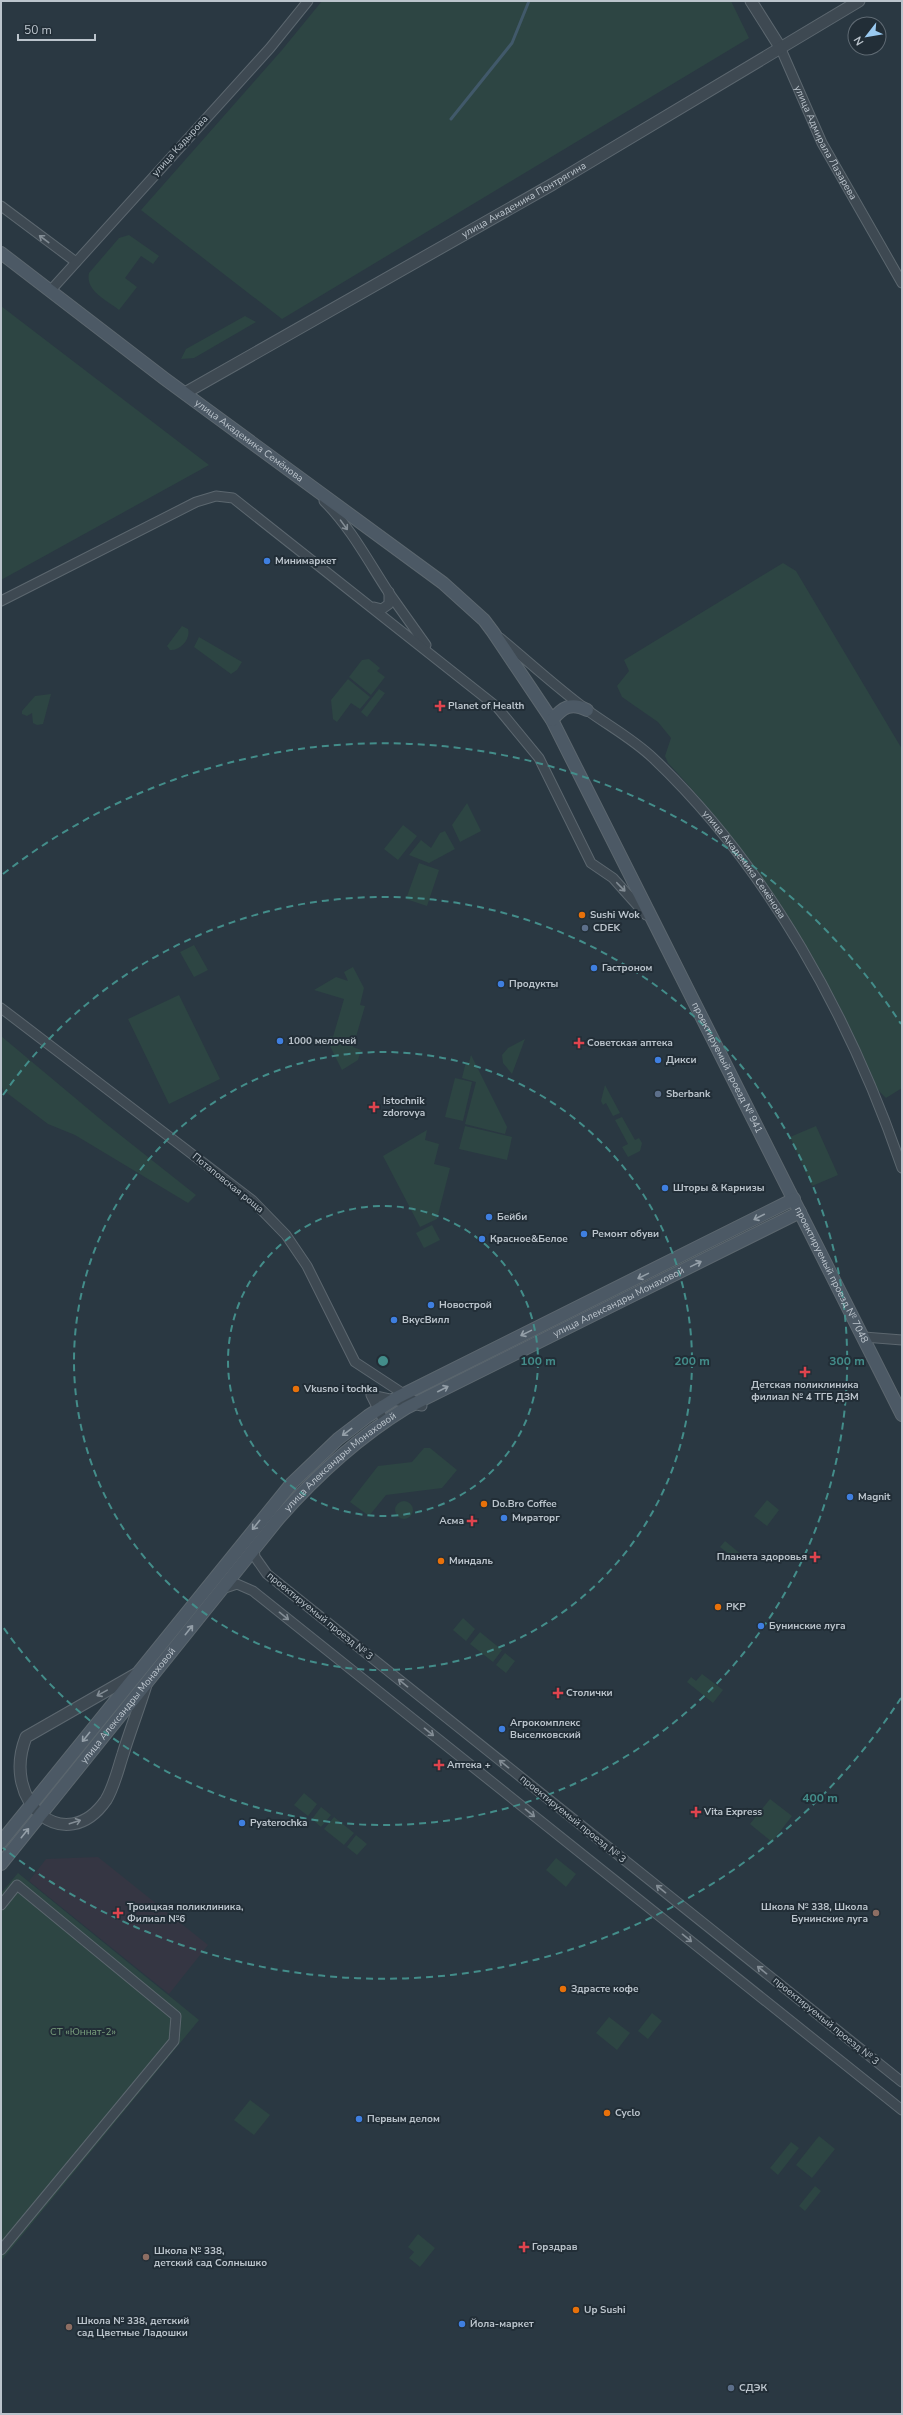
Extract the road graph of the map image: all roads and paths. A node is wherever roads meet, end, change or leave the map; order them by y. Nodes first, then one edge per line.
1 (308, 1) edge
2 (751, 1) edge
3 (859, 1) edge
4 (780, 47) junction
5 (1, 206) edge
6 (1, 253) edge
7 (76, 262) junction
8 (902, 283) edge
9 (51, 290) junction
10 (186, 393) junction
11 (299, 476) junction
12 (389, 592) junction
13 (1, 601) edge
14 (374, 607) junction
15 (493, 632) junction
16 (434, 655) junction
17 (587, 710) junction
18 (552, 720) junction
19 (661, 935) junction
20 (1, 1008) edge
21 (898, 1145) edge
22 (902, 1168) edge
23 (794, 1199) junction
24 (800, 1212) junction
25 (864, 1337) junction
26 (902, 1340) edge
27 (378, 1409) junction
28 (902, 1415) edge
29 (384, 1421) junction
30 (254, 1548) junction
31 (221, 1589) junction
32 (136, 1674) junction
33 (147, 1682) junction
34 (26, 1811) junction
35 (37, 1819) junction
36 (1, 1842) edge
37 (1, 1864) edge
38 (1, 1905) edge
39 (902, 2082) edge
40 (902, 2110) edge
41 (1, 2250) edge

1 - 7 street, улица Кадырова
2 - 4 street, улица Адмирала Лазарева
3 - 4 street, улица Академика Понтрягина
4 - 8 street, улица Адмирала Лазарева
4 - 10 street, улица Академика Понтрягина
7 -> 5 street
6 - 9 main road, улица Академика Семёнова
7 - 9 street, улица Кадырова
9 - 10 main road, улица Академика Семёнова
10 - 11 main road, улица Академика Семёнова
11 -> 12 street
11 - 15 main road, улица Академика Семёнова
12 - 14 street
12 - 16 street
13 - 14 street
14 - 16 street
15 - 17 street, улица Академика Семёнова
15 - 18 main road, улица Академика Семёнова
16 -> 19 street
17 - 18 main road
17 - 21 street, улица Академика Семёнова
18 - 19 main road, улица Академика Семёнова
19 - 23 main road, проектируемый проезд № 941
20 - 27 street, Потаповская роща
21 - 22 street, улица Академика Семёнова
23 - 24 main road, проектируемый проезд № 7048
23 -> 27 main road, улица Александры Монаховой
24 - 25 main road, проектируемый проезд № 7048
29 -> 24 main road, улица Александры Монаховой
25 - 26 street
25 - 28 main road, проектируемый проезд № 7048
27 - 29 street, Потаповская роща
27 -> 32 main road, улица Александры Монаховой
29 - 30 main road, улица Александры Монаховой
30 - 31 main road, улица Александры Монаховой
39 -> 30 street, проектируемый проезд № 3
33 -> 31 main road, улица Александры Монаховой
31 -> 40 street
32 -> 34 main road, улица Александры Монаховой
32 -> 34 street
33 - 35 main road, улица Александры Монаховой
35 -> 33 street
34 - 35 street
34 - 36 main road, улица Александры Монаховой
37 -> 35 main road, улица Александры Монаховой
38 - 41 street

